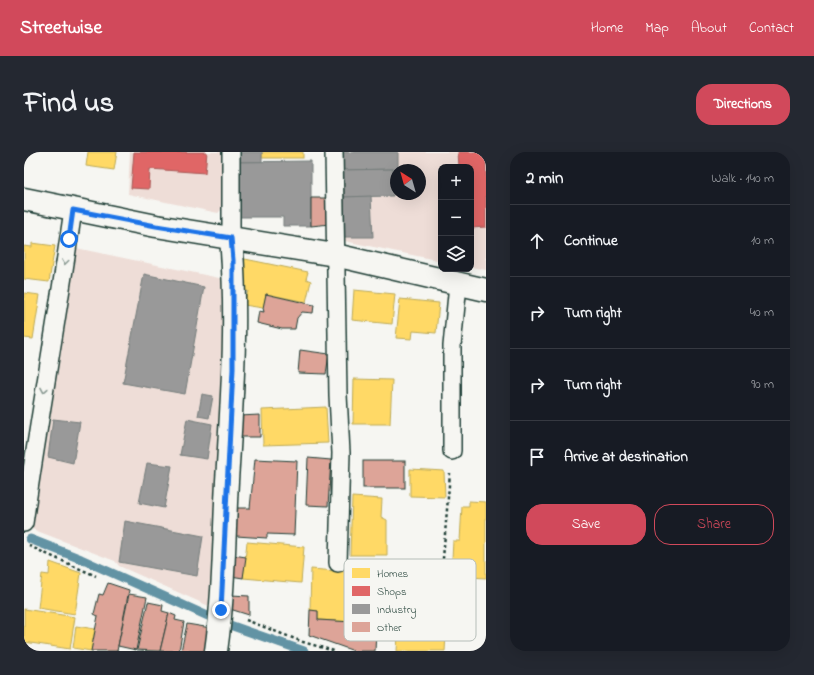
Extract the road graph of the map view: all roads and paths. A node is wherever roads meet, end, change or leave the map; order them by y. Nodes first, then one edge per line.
1 (230, 152) edge
2 (334, 152) edge
3 (24, 199) edge
4 (73, 210) junction
5 (231, 238) junction
6 (335, 255) junction
7 (458, 284) junction
8 (486, 290) edge
9 (452, 451) joint
10 (24, 523) edge
11 (28, 546) dead end
12 (443, 559) edge
13 (338, 563) dead end
14 (96, 576) dead end
15 (244, 619) dead end
16 (216, 651) edge
17 (334, 651) edge

1 - 5 lane
2 - 6 lane
3 - 4 street
4 - 5 street
4 -> 10 lane
5 - 6 street
5 - 16 street
6 - 7 street
6 - 13 lane
7 - 8 street
7 - 9 lane
9 - 12 path
11 - 14 path
15 - 17 path

